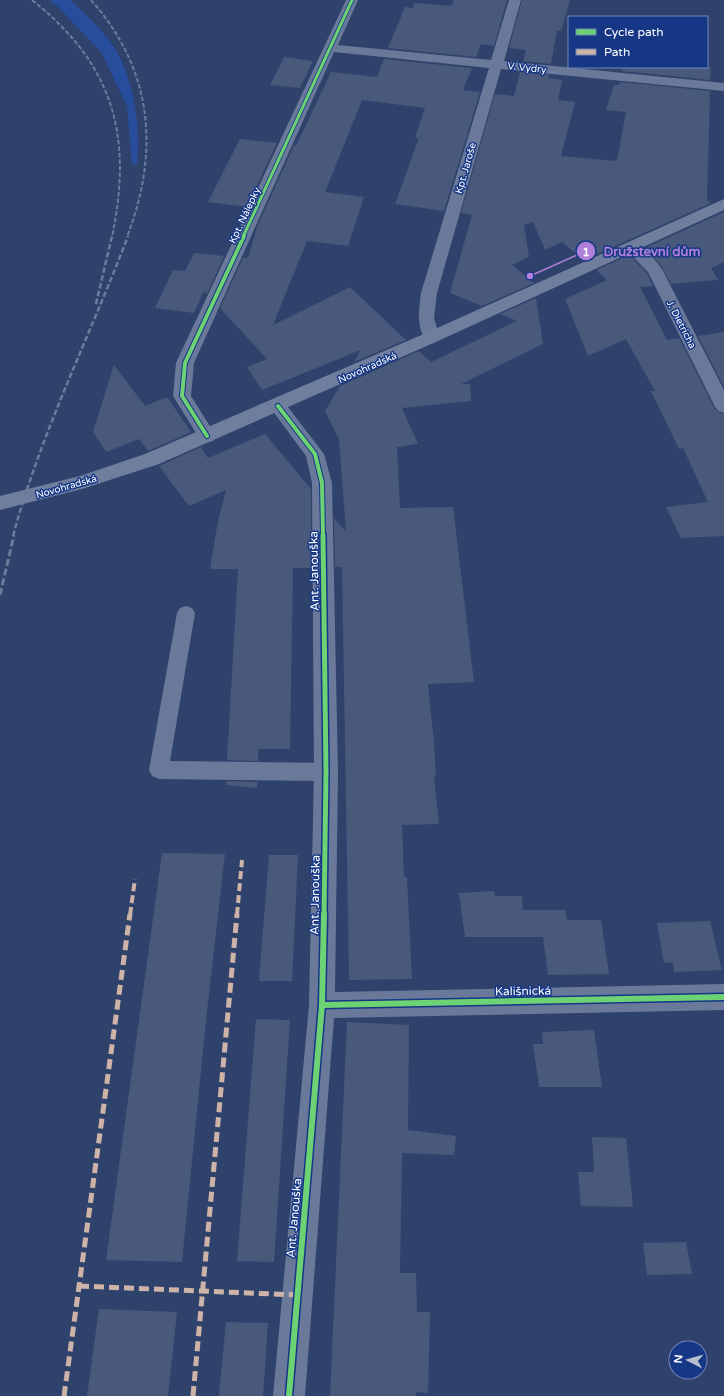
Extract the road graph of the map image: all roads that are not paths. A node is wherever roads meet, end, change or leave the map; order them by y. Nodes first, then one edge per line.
1 (352, 0) edge
2 (515, 0) edge
3 (331, 48) junction
4 (495, 64) junction
5 (724, 87) edge
6 (724, 204) edge
7 (631, 247) junction
8 (432, 337) junction
9 (278, 406) junction
10 (724, 407) edge
11 (207, 436) junction
12 (0, 503) edge
13 (186, 613) dead end
14 (326, 772) junction
15 (724, 997) edge
16 (322, 1005) junction
17 (289, 1396) edge

1 - 3 street, Kpt. Nálepky
2 - 4 street, Kpt. Jaroše
3 - 4 street, V. Vydry
3 - 11 street, Kpt. Nálepky
4 - 5 street, V. Vydry
4 - 8 street, Kpt. Jaroše
6 - 7 main road, Novohradská
7 - 8 main road, Novohradská
7 - 10 street, J. Dietricha
8 - 9 main road, Novohradská
9 - 11 main road, Novohradská
9 - 14 street, Ant. Janouška
11 - 12 main road, Novohradská
13 - 14 lane
14 - 16 street, Ant. Janouška
15 - 16 street, Kališnická
16 - 17 street, Ant. Janouška

